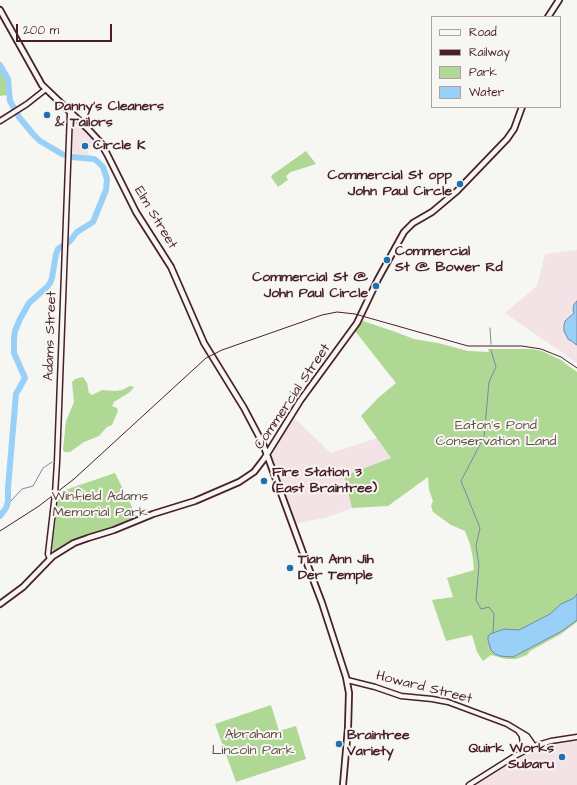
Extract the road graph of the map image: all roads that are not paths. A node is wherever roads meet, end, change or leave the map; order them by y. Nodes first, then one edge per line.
1 (559, 0) edge
2 (0, 10) edge
3 (549, 16) edge
4 (46, 89) junction
5 (522, 108) edge
6 (70, 112) junction
7 (0, 121) edge
8 (267, 454) junction
9 (50, 559) junction
10 (0, 604) edge
11 (347, 680) junction
12 (517, 730) junction
13 (521, 735) junction
14 (577, 737) edge
15 (532, 746) junction
16 (518, 754) junction
17 (343, 785) edge
18 (469, 785) edge

1 - 3 main road
2 - 4 main road, Elm Street
4 - 6 main road, Elm Street
4 - 7 street
5 - 8 main road, Commercial Street
6 - 8 main road, Elm Street
6 - 9 street, Adams Street
8 - 9 main road, Commercial Street
8 - 11 main road, Elm Street
9 - 10 main road, Commercial Street
11 - 12 street, Howard Street
11 - 17 main road, Elm Street
12 - 13 street, Howard Street
12 - 15 street, Howard Street
13 - 15 street, Howard Street
13 - 16 street
14 - 15 street
15 - 16 street
16 - 18 street

